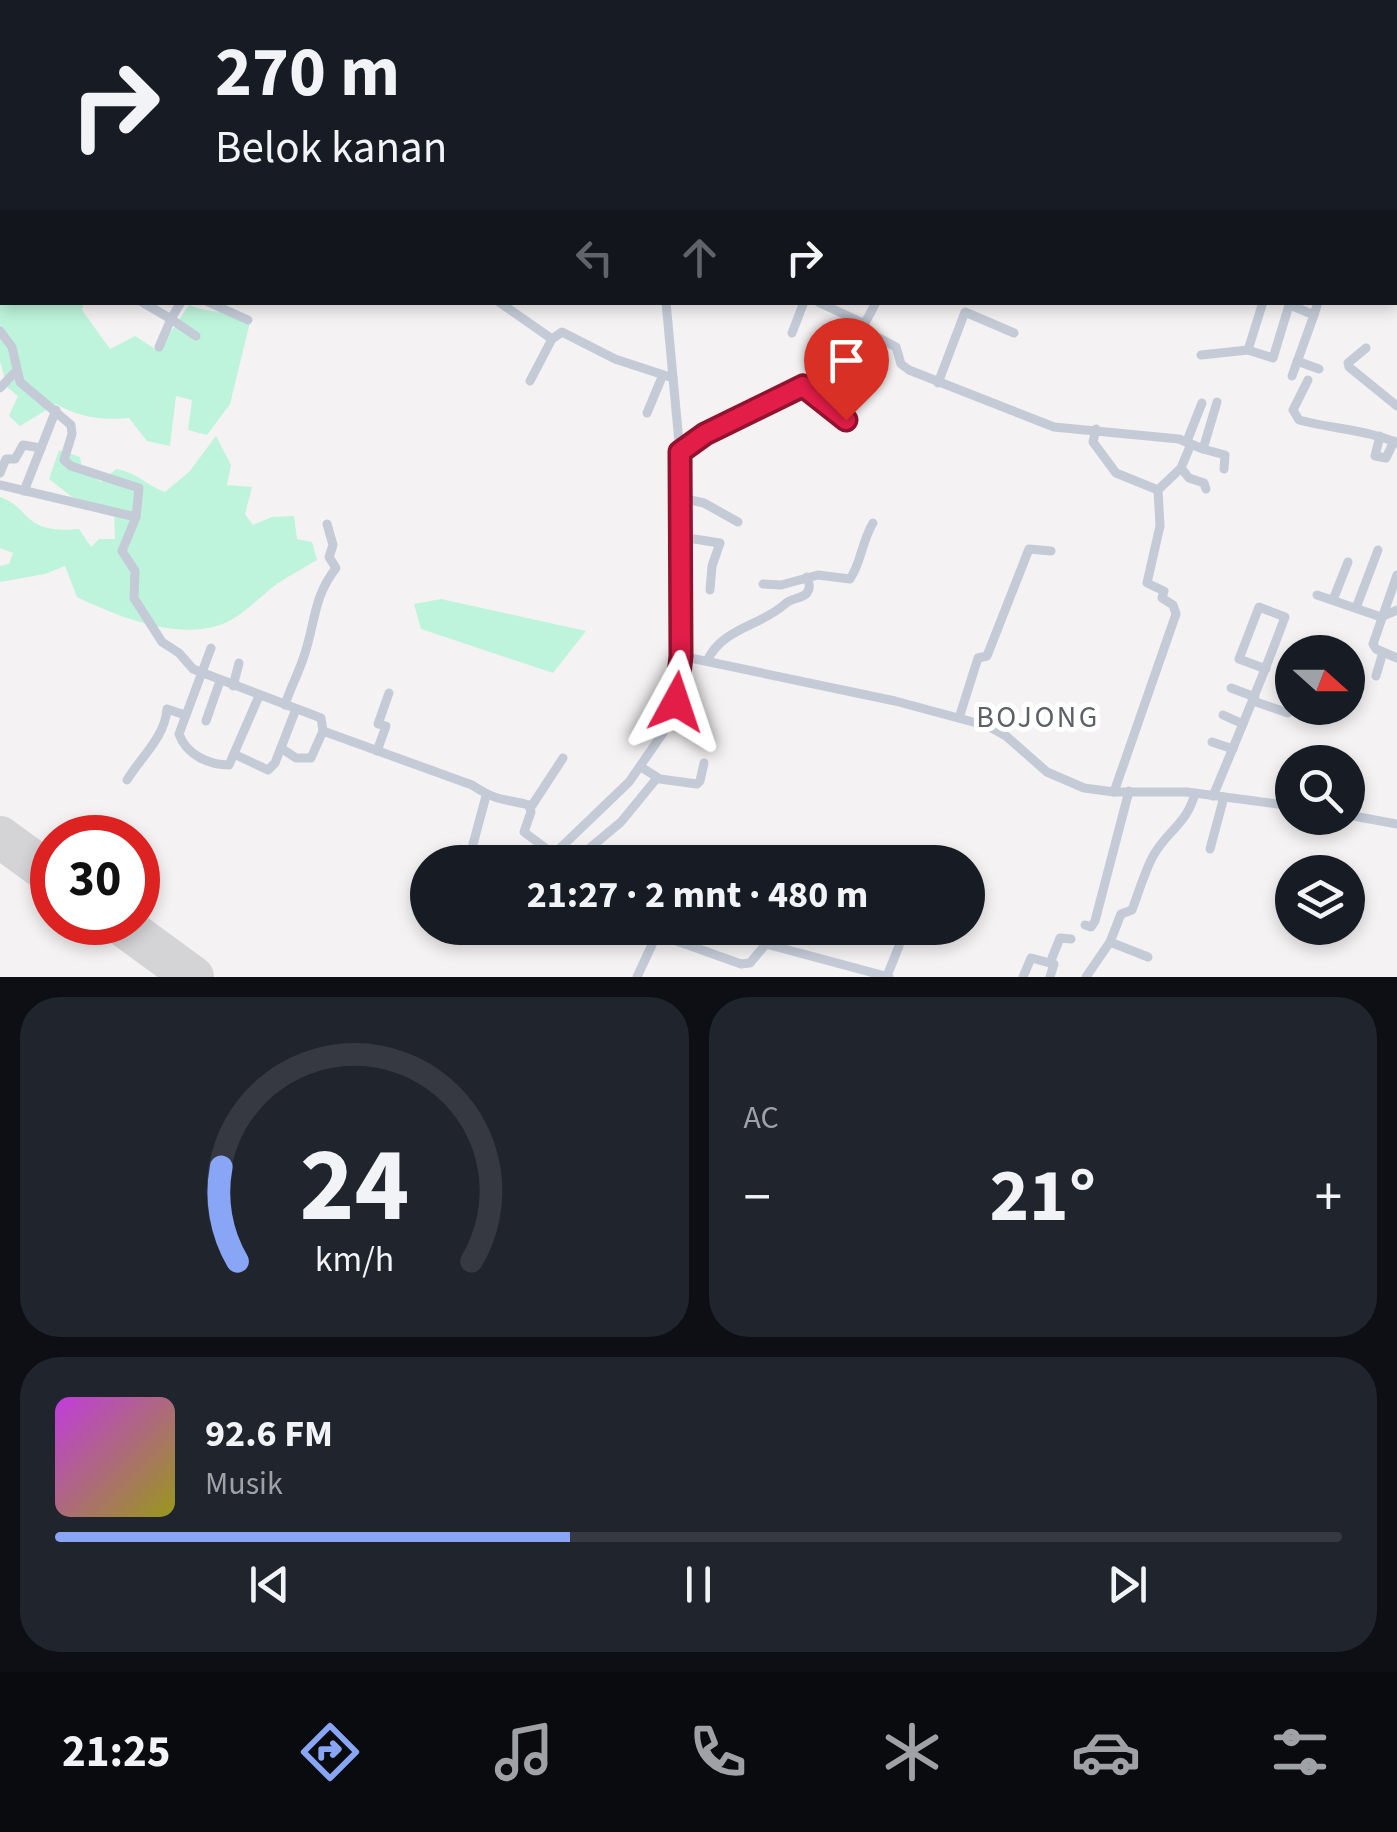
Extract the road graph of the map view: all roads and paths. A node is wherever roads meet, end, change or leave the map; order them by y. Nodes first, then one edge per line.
1 (147, 305) edge
2 (179, 305) edge
3 (215, 305) edge
4 (503, 305) edge
5 (666, 305) edge
6 (803, 305) edge
7 (824, 305) edge
8 (874, 305) edge
9 (1262, 305) edge
10 (1290, 305) edge
11 (1292, 305) edge
12 (1317, 305) edge
13 (1314, 314) junction
14 (171, 319) junction
15 (248, 320) dead end
16 (864, 326) junction
17 (0, 331) edge
18 (792, 333) dead end
19 (1014, 333) dead end
20 (196, 336) dead end
21 (552, 339) junction
22 (159, 347) dead end
23 (1366, 348) dead end
24 (1248, 350) junction
25 (1201, 356) dead end
26 (1297, 360) junction
27 (1319, 368) dead end
28 (16, 371) junction
29 (1292, 376) dead end
30 (668, 377) junction
31 (1308, 380) dead end
32 (530, 381) dead end
33 (938, 383) junction
34 (803, 386) junction
35 (0, 388) edge
36 (1217, 402) dead end
37 (1202, 403) dead end
38 (1396, 404) edge
39 (56, 410) junction
40 (646, 414) dead end
41 (846, 420) dead end
42 (1096, 429) junction
43 (1380, 436) junction
44 (1189, 442) junction
45 (1395, 442) edge
46 (41, 448) junction
47 (1203, 449) junction
48 (680, 452) junction
49 (1181, 468) junction
50 (1224, 469) dead end
51 (0, 472) edge
52 (0, 485) edge
53 (1206, 489) dead end
54 (1158, 490) junction
55 (24, 491) junction
56 (681, 498) junction
57 (136, 517) junction
58 (738, 522) dead end
59 (873, 523) dead end
60 (328, 524) dead end
61 (681, 537) junction
62 (1378, 550) dead end
63 (1051, 551) dead end
64 (1348, 562) dead end
65 (1397, 574) edge
66 (808, 576) junction
67 (763, 584) dead end
68 (710, 590) dead end
69 (1317, 595) dead end
70 (1333, 600) junction
71 (1356, 608) junction
72 (1397, 610) edge
73 (1381, 617) junction
74 (211, 648) dead end
75 (1383, 652) junction
76 (681, 656) junction
77 (1397, 658) edge
78 (707, 661) junction
79 (239, 663) dead end
80 (1266, 669) junction
81 (202, 674) junction
82 (1376, 676) dead end
83 (220, 682) junction
84 (233, 686) junction
85 (1231, 688) dead end
86 (390, 693) dead end
87 (259, 696) junction
88 (1254, 699) junction
89 (284, 704) junction
90 (1275, 708) edge
91 (296, 709) junction
92 (185, 715) junction
93 (1223, 716) dead end
94 (959, 718) junction
95 (206, 720) dead end
96 (1244, 724) junction
97 (323, 730) junction
98 (1212, 742) dead end
99 (281, 748) junction
100 (1233, 749) junction
101 (377, 752) junction
102 (234, 754) junction
103 (563, 758) dead end
104 (704, 763) dead end
105 (642, 767) junction
106 (657, 778) junction
107 (127, 780) dead end
108 (1129, 791) junction
109 (1114, 792) junction
110 (1195, 793) junction
111 (486, 796) junction
112 (1219, 796) junction
113 (1275, 804) edge
114 (531, 808) junction
115 (1365, 818) edge
116 (1396, 821) edge
117 (473, 845) edge
118 (540, 845) edge
119 (564, 845) edge
120 (593, 845) edge
121 (1210, 849) dead end
122 (1091, 883) dead end
123 (1105, 885) junction
124 (1085, 926) dead end
125 (1071, 939) dead end
126 (1110, 942) junction
127 (651, 945) edge
128 (687, 945) edge
129 (765, 945) edge
130 (770, 945) edge
131 (899, 946) dead end
132 (1148, 956) dead end
133 (1050, 963) junction
134 (637, 977) edge
135 (888, 977) edge
136 (1023, 977) edge
137 (1050, 977) edge
138 (1086, 977) edge

1 - 14 street
2 - 14 street
3 - 15 street
4 - 21 street
5 - 30 street
6 - 18 street
7 - 16 street
8 - 16 street
9 - 24 street
10 - 24 street
11 - 13 street
12 - 13 street
13 - 26 street
14 - 20 street
14 - 22 street
16 - 33 street
16 - 34 street
17 - 28 street
19 - 33 street
21 - 30 street
21 - 32 street
23 - 38 street
24 - 25 street
26 - 27 street
26 - 29 street
28 - 35 street
28 - 39 street
30 - 40 street
30 - 48 street
31 - 43 street
33 - 42 street
34 - 41 street
34 - 48 street
36 - 47 street
37 - 44 street
39 - 46 street
39 - 57 street
42 - 44 street
42 - 54 street
43 - 45 street
43 - 45 street
44 - 47 street
44 - 49 street
46 - 51 street
46 - 55 street
47 - 50 street
48 - 56 street
49 - 53 street
49 - 54 street
52 - 55 street
54 - 109 street
55 - 57 street
56 - 58 street
56 - 61 street
57 - 81 street
59 - 66 street
60 - 89 street
61 - 68 street
61 - 76 street
62 - 71 street
63 - 94 street
64 - 70 street
65 - 73 street
66 - 67 street
66 - 78 street
69 - 70 street
70 - 71 street
71 - 73 street
72 - 73 street
73 - 75 street
74 - 81 street
75 - 77 street
75 - 82 street
76 - 78 street
76 - 105 street
78 - 94 street
79 - 84 street
80 - 80 street
80 - 88 street
81 - 83 street
81 - 92 street
83 - 84 street
83 - 95 street
84 - 87 street
85 - 88 street
86 - 101 street
87 - 89 street
87 - 102 street
88 - 90 street
88 - 96 street
89 - 91 street
91 - 97 street
91 - 99 street
92 - 102 street
92 - 107 street
93 - 96 street
94 - 109 street
96 - 100 street
97 - 99 street
97 - 101 street
98 - 100 street
99 - 102 street
100 - 112 street
101 - 111 street
103 - 114 street
104 - 106 street
105 - 106 street
105 - 119 street
106 - 120 street
108 - 109 street
108 - 110 street
108 - 123 street
110 - 112 street
110 - 126 street
111 - 114 street
111 - 117 street
112 - 113 street
112 - 121 street
114 - 118 street
115 - 116 street
122 - 123 street
123 - 124 street
125 - 133 street
126 - 132 street
126 - 138 street
127 - 134 street
128 - 129 street
130 - 135 street
131 - 135 street
133 - 136 street
133 - 137 street

